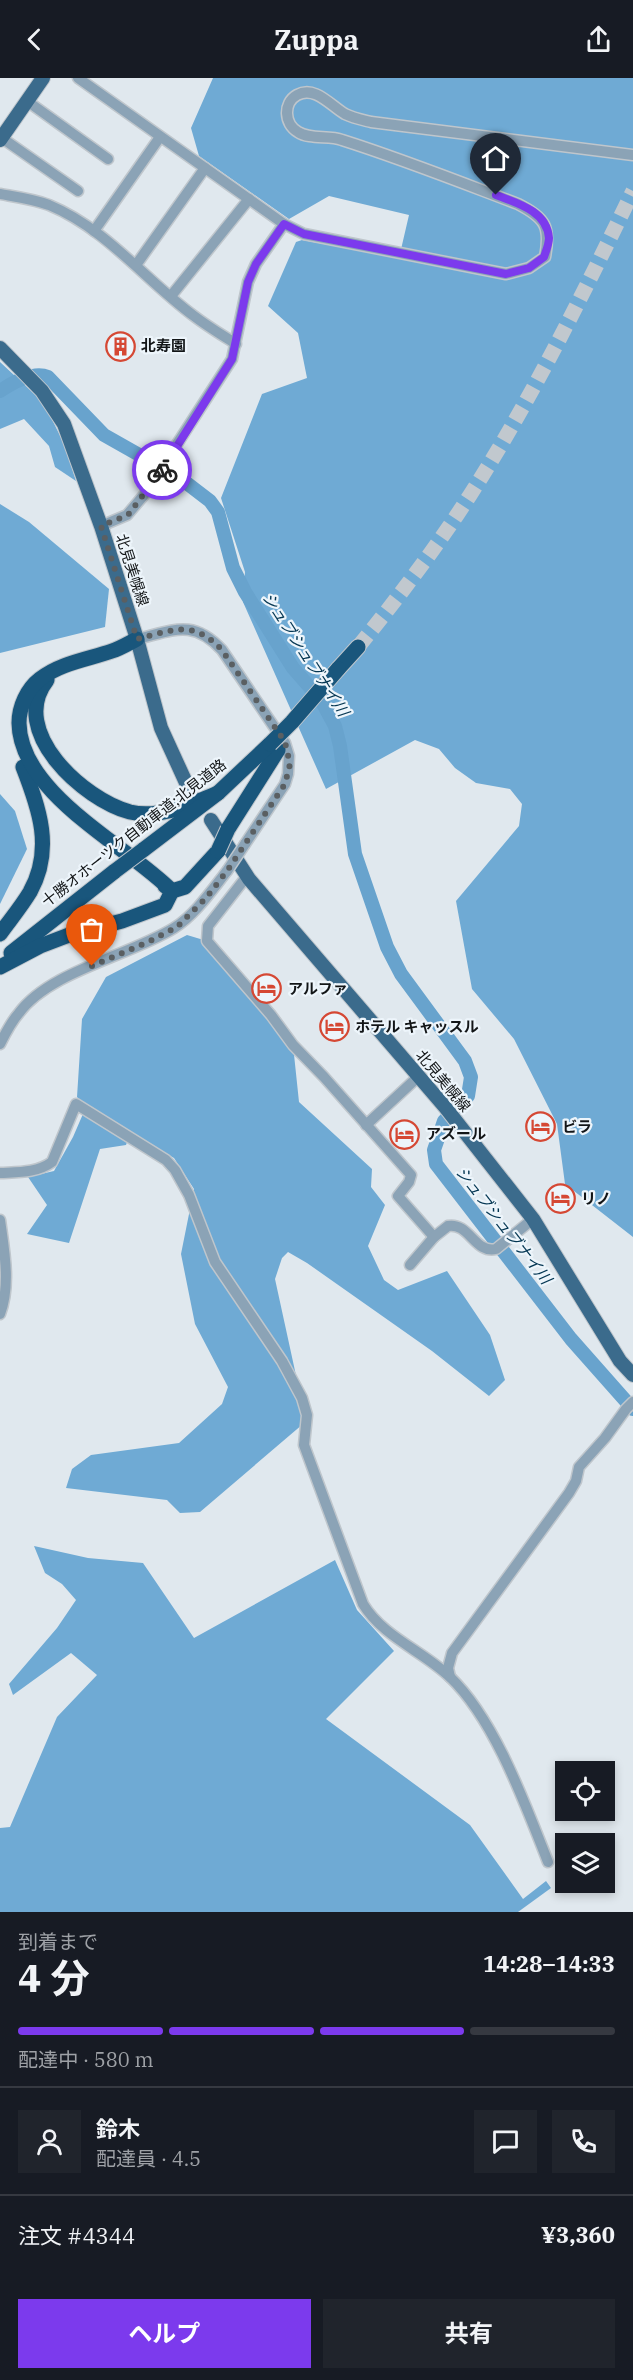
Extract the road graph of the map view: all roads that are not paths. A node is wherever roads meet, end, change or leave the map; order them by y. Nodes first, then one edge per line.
1 (78, 78) edge
2 (37, 80) edge
3 (27, 101) junction
4 (160, 137) junction
5 (1, 139) edge
6 (633, 155) edge
7 (108, 159) dead end
8 (205, 168) junction
9 (78, 191) dead end
10 (0, 195) edge
11 (249, 199) junction
12 (284, 224) junction
13 (94, 231) junction
14 (136, 265) junction
15 (171, 296) junction
16 (236, 344) junction
17 (0, 348) edge
18 (101, 526) junction
19 (137, 639) junction
20 (355, 651) tunnel mouth
21 (54, 671) junction
22 (274, 747) junction
23 (23, 766) junction
24 (188, 787) dead end
25 (218, 793) junction
26 (211, 820) dead end
27 (247, 876) junction
28 (172, 891) junction
29 (0, 934) edge
30 (0, 961) edge
31 (0, 967) edge
32 (0, 1044) edge
33 (419, 1076) junction
34 (366, 1125) junction
35 (0, 1173) edge
36 (0, 1220) edge
37 (533, 1220) junction
38 (434, 1237) junction
39 (410, 1265) dead end
40 (0, 1314) edge
41 (633, 1375) edge
42 (629, 1406) edge
43 (450, 1677) junction
44 (548, 1862) dead end

1 - 4 street
2 - 3 main road
3 - 5 main road
3 - 7 street
4 - 8 street
4 - 13 street
5 - 9 street
6 - 12 street
8 - 11 street
8 - 14 street
10 - 13 street
11 - 12 street
11 - 15 street
12 - 16 street
13 - 14 street
14 - 15 street
15 - 16 street
16 - 18 street
17 - 18 main road, 北見美幌線
18 - 19 main road, 北見美幌線
19 - 21 highway
19 - 23 highway
19 - 24 main road, 北見美幌線
19 - 32 street, bridge
20 - 22 highway, 十勝オホーツク自動車道;北見道路, bridge
21 - 25 highway
21 - 28 highway
22 - 25 highway, 十勝オホーツク自動車道;北見道路
22 - 28 highway, bridge
23 - 28 highway
23 - 29 highway
25 - 30 highway, 十勝オホーツク自動車道;北見道路, bridge
26 - 27 main road, 北見美幌線
27 - 33 main road, 北見美幌線
27 - 34 street
28 - 31 highway
33 - 34 street
33 - 37 main road, 北見美幌線
34 - 38 street
35 - 43 street
36 - 40 street
37 - 38 street
37 - 41 main road, 北見美幌線
38 - 39 street
42 - 43 street
43 - 44 street

